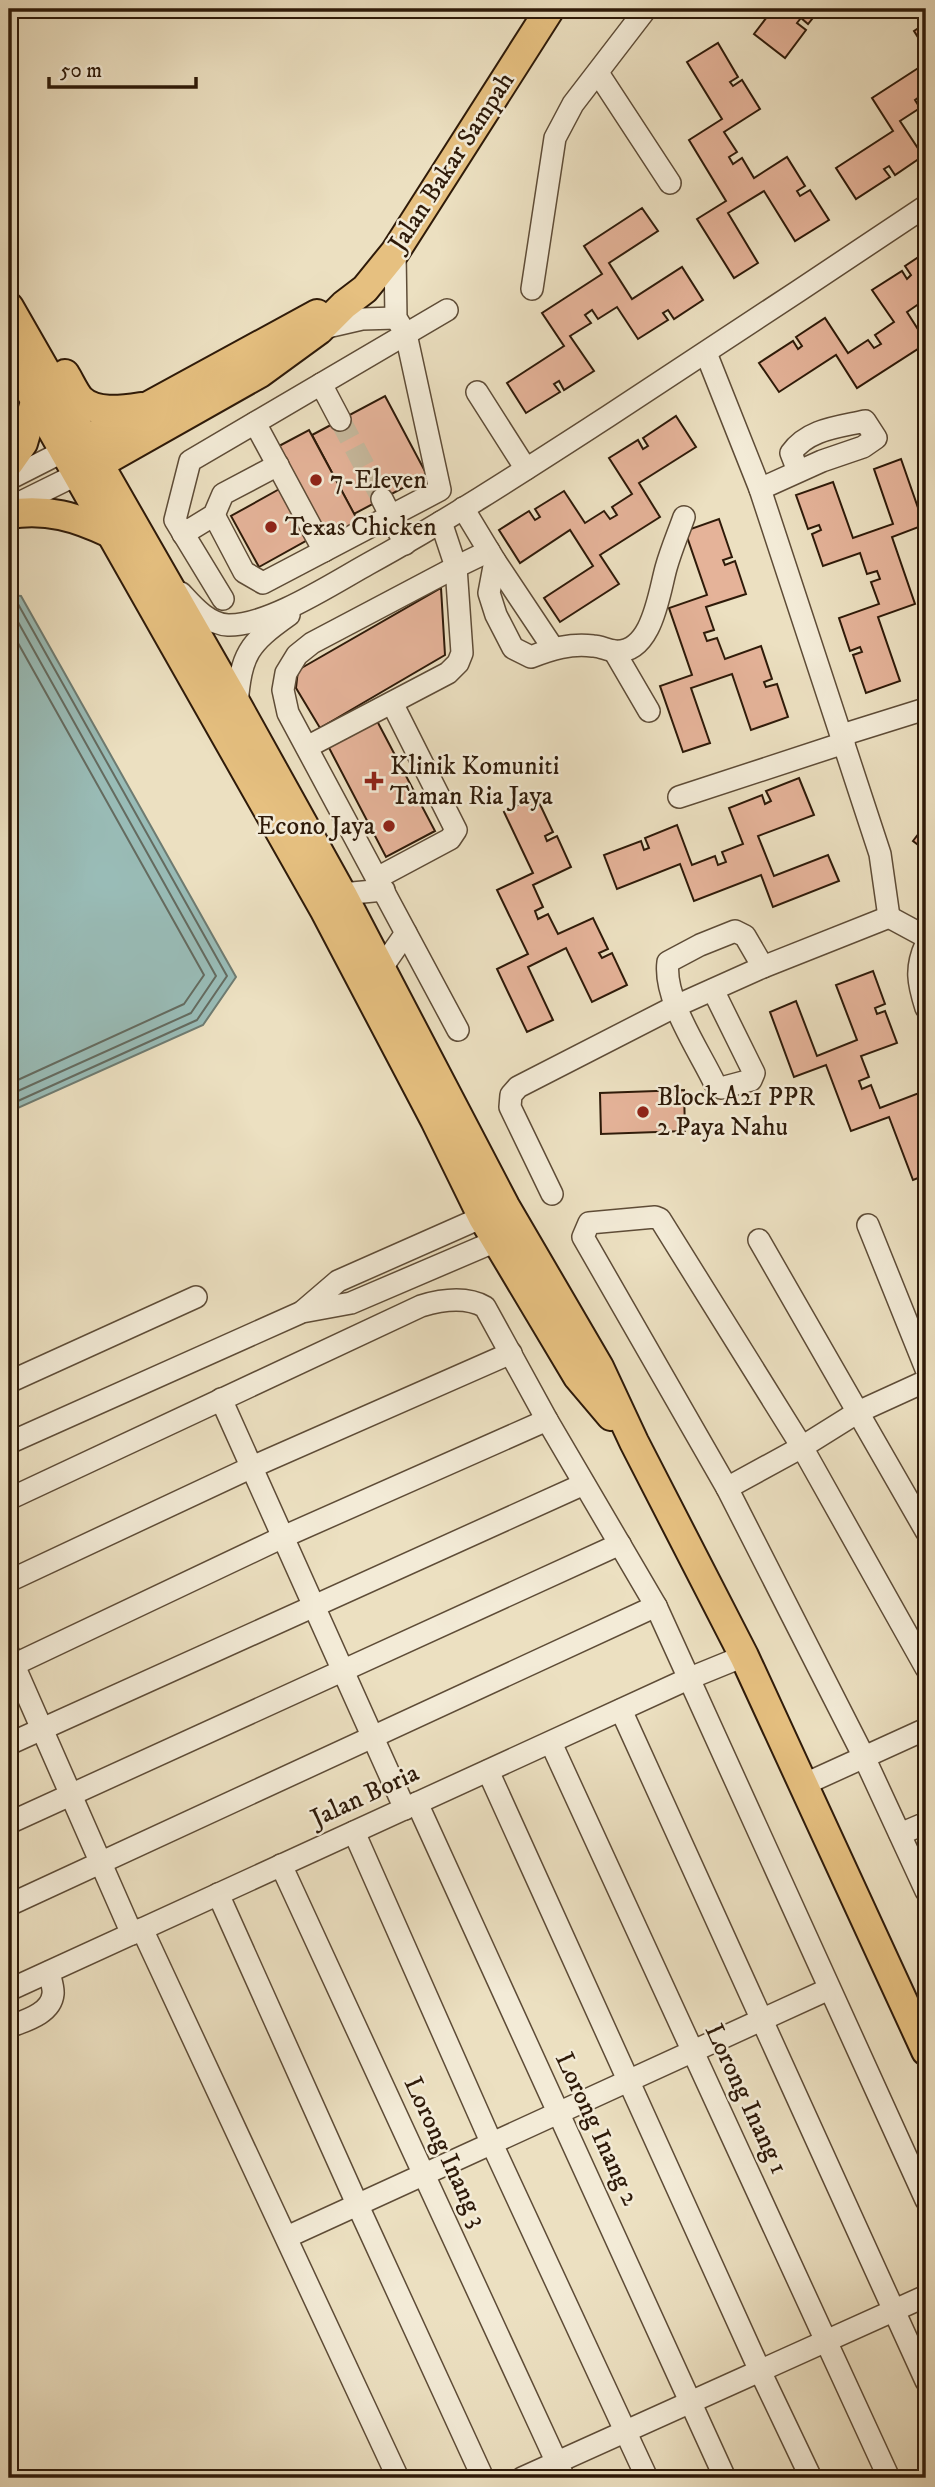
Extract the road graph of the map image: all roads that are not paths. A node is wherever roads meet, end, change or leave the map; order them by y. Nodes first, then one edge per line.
1 (550, 9) edge
2 (646, 9) edge
3 (598, 73) junction
4 (670, 183) dead end
5 (926, 206) edge
6 (395, 253) junction
7 (9, 282) edge
8 (532, 289) dead end
9 (344, 305) junction
10 (9, 307) edge
11 (447, 310) dead end
12 (401, 326) junction
13 (319, 330) junction
14 (706, 353) junction
15 (9, 354) edge
16 (321, 384) junction
17 (477, 392) dead end
18 (35, 402) junction
19 (154, 418) junction
20 (340, 420) tunnel mouth
21 (256, 423) junction
22 (82, 458) junction
23 (9, 463) edge
24 (278, 466) junction
25 (526, 469) junction
26 (798, 471) dead end
27 (9, 479) edge
28 (760, 489) junction
29 (121, 501) junction
30 (9, 508) edge
31 (386, 508) junction
32 (463, 509) junction
33 (9, 514) edge
34 (214, 515) junction
35 (684, 517) dead end
36 (441, 522) junction
37 (110, 533) junction
38 (183, 534) junction
39 (405, 544) junction
40 (324, 551) junction
41 (492, 556) junction
42 (456, 567) junction
43 (162, 574) junction
44 (334, 583) junction
45 (223, 599) dead end
46 (553, 648) junction
47 (614, 651) junction
48 (392, 703) junction
49 (237, 705) junction
50 (922, 710) dead end
51 (649, 711) dead end
52 (843, 739) junction
53 (307, 747) junction
54 (680, 797) dead end
55 (380, 884) junction
56 (342, 894) junction
57 (889, 917) junction
58 (406, 933) junction
59 (926, 937) edge
60 (926, 944) edge
61 (763, 967) junction
62 (381, 969) junction
63 (713, 990) junction
64 (676, 1006) junction
65 (926, 1008) edge
66 (458, 1030) dead end
67 (552, 1194) dead end
68 (501, 1224) junction
69 (867, 1225) dead end
70 (759, 1240) dead end
71 (196, 1297) dead end
72 (511, 1353) junction
73 (926, 1369) edge
74 (926, 1381) edge
75 (9, 1382) edge
76 (221, 1399) junction
77 (858, 1412) junction
78 (547, 1420) junction
79 (9, 1443) edge
80 (802, 1447) junction
81 (252, 1467) junction
82 (584, 1484) junction
83 (727, 1488) junction
84 (9, 1499) edge
85 (926, 1531) edge
86 (283, 1537) junction
87 (620, 1544) junction
88 (9, 1581) edge
89 (314, 1605) junction
90 (656, 1606) junction
91 (744, 1656) junction
92 (10, 1662) edge
93 (926, 1668) edge
94 (343, 1670) junction
95 (690, 1678) junction
96 (621, 1710) junction
97 (41, 1728) junction
98 (926, 1729) edge
99 (373, 1738) junction
100 (551, 1743) junction
101 (9, 1744) edge
102 (864, 1757) junction
103 (488, 1771) junction
104 (805, 1784) junction
105 (71, 1795) junction
106 (411, 1806) junction
107 (926, 1823) edge
108 (9, 1824) edge
109 (354, 1832) junction
110 (900, 1834) junction
111 (101, 1862) junction
112 (281, 1865) junction
113 (926, 1891) edge
114 (218, 1894) junction
115 (9, 1905) edge
116 (137, 1931) junction
117 (48, 1972) junction
118 (829, 1989) junction
119 (9, 1990) edge
120 (762, 2019) junction
121 (9, 2027) edge
122 (693, 2051) junction
123 (926, 2051) edge
124 (628, 2081) junction
125 (559, 2113) junction
126 (492, 2144) junction
127 (425, 2174) junction
128 (926, 2200) edge
129 (358, 2206) junction
130 (287, 2237) junction
131 (926, 2296) edge
132 (894, 2311) junction
133 (826, 2341) junction
134 (760, 2371) junction
135 (926, 2381) edge
136 (691, 2403) junction
137 (626, 2431) junction
138 (560, 2470) edge
139 (398, 2478) edge
140 (483, 2478) edge
141 (522, 2478) edge
142 (648, 2478) edge
143 (725, 2478) edge
144 (811, 2478) edge
145 (889, 2478) edge

1 - 6 main road, Jalan Bakar Sampah
2 - 3 street
3 - 4 street
3 - 8 street
5 - 14 street
6 - 9 main road, Jalan Bakar Sampah
6 - 12 street
7 - 19 main road
9 - 13 main road, Jalan Bakar Sampah
9 - 19 main road, Jalan Bakar Sampah
10 - 22 main road
11 - 12 street
12 - 13 street
12 - 16 street
12 - 31 street
13 - 19 main road, Jalan Bakar Sampah
14 - 25 street
14 - 28 street
15 - 18 main road
16 - 20 street
16 - 21 street
17 - 25 street
18 - 22 main road
18 - 23 main road
19 - 22 main road, Jalan Bakar Sampah
19 - 29 main road
21 - 24 street
21 - 38 street
22 - 27 street
22 - 29 main road
22 - 30 street
22 - 37 main road
24 - 34 street
24 - 40 street
25 - 32 street
26 - 28 street
28 - 52 street
29 - 43 main road
31 - 39 street
31 - 40 street
32 - 36 street
32 - 41 street
33 - 37 main road
34 - 38 street
34 - 40 street
35 - 47 street
36 - 39 street
36 - 42 street
37 - 68 main road
38 - 45 street
39 - 44 street
41 - 42 street
41 - 46 street
41 - 46 street
42 - 48 street
42 - 53 street
43 - 44 street
43 - 49 main road
44 - 49 street
46 - 47 street
47 - 51 street
48 - 53 street
48 - 55 street
49 - 56 main road
50 - 52 street
52 - 54 street
52 - 57 street
53 - 55 street
55 - 56 street
55 - 58 street
56 - 62 main road
57 - 59 street
57 - 61 street
58 - 62 street
58 - 66 street
60 - 65 street
61 - 63 street
61 - 64 street
62 - 68 main road
63 - 64 street
63 - 64 street
64 - 67 street
68 - 79 street
68 - 91 main road
69 - 73 street
70 - 77 street
71 - 75 street
72 - 76 street
72 - 78 street
72 - 81 street
74 - 77 street
76 - 81 street, Lorong Inang 2
76 - 84 street
77 - 80 street
77 - 85 street
78 - 82 street
78 - 86 street
80 - 83 street
80 - 83 street
80 - 93 street
81 - 86 street, Lorong Inang 2
81 - 88 street
82 - 87 street
82 - 89 street
83 - 102 street
86 - 89 street, Lorong Inang 2
86 - 92 street
87 - 90 street
87 - 94 street
89 - 94 street, Lorong Inang 2
89 - 97 street
90 - 95 street
90 - 99 street
91 - 95 street, Jalan Boria
91 - 104 main road
92 - 97 street
94 - 99 street, Lorong Inang 2
94 - 105 street
95 - 96 street, Jalan Boria
95 - 118 street
96 - 100 street, Jalan Boria
96 - 120 street
97 - 101 street
97 - 105 street
98 - 102 street
99 - 106 street, Lorong Inang 2
99 - 111 street
100 - 103 street, Jalan Boria
100 - 122 street, Lorong Inang 1
102 - 104 street
102 - 110 street
103 - 106 street, Jalan Boria
103 - 124 street
104 - 123 main road
105 - 108 street
105 - 111 street
106 - 109 street, Jalan Boria
106 - 125 street, Lorong Inang 2
107 - 110 street
109 - 112 street, Jalan Boria
109 - 126 street
110 - 113 street
111 - 115 street
111 - 116 street
112 - 114 street, Jalan Boria
112 - 127 street, Lorong Inang 3
114 - 116 street, Jalan Boria
114 - 129 street
116 - 117 street, Jalan Boria
116 - 130 street
117 - 119 street, Jalan Boria
117 - 121 street
118 - 120 street
118 - 128 street
120 - 122 street
120 - 132 street
122 - 124 street
122 - 133 street, Lorong Inang 1
124 - 125 street
124 - 134 street
125 - 126 street
125 - 136 street, Lorong Inang 2
126 - 127 street
126 - 137 street
127 - 129 street
127 - 138 street, Lorong Inang 3
129 - 130 street
129 - 140 street
130 - 139 street
131 - 132 street
132 - 133 street
132 - 135 street
133 - 134 street
133 - 145 street, Lorong Inang 1
134 - 136 street
134 - 144 street
136 - 137 street
136 - 143 street, Lorong Inang 2
137 - 138 street
137 - 142 street
138 - 141 street

